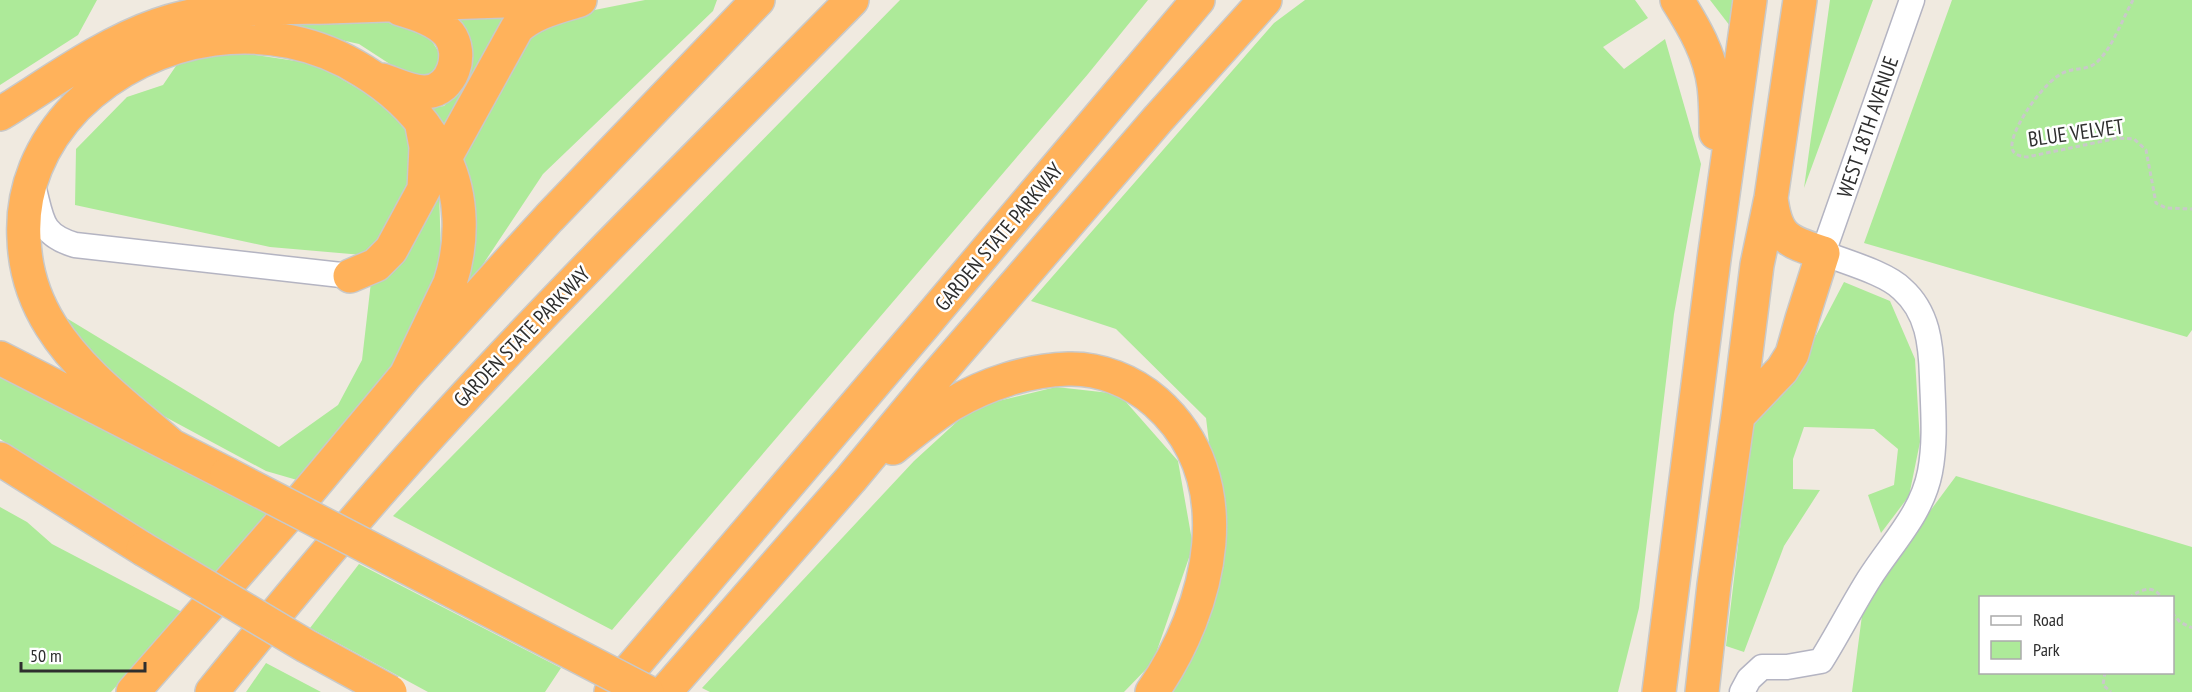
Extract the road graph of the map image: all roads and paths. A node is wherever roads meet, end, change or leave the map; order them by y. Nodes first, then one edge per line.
1 (529, 0) edge
2 (580, 0) edge
3 (758, 0) edge
4 (852, 0) edge
5 (1197, 0) edge
6 (1677, 0) edge
7 (1750, 0) edge
8 (1800, 0) edge
9 (1912, 0) edge
10 (2133, 0) edge
11 (1264, 3) edge
12 (387, 5) junction
13 (372, 76) junction
14 (0, 114) edge
15 (422, 121) junction
16 (445, 158) junction
17 (32, 177) junction
18 (1771, 198) junction
19 (2192, 209) edge
20 (1823, 253) junction
21 (1714, 259) junction
22 (350, 276) joint
23 (0, 358) edge
24 (406, 375) junction
25 (1738, 416) junction
26 (172, 446) junction
27 (0, 459) edge
28 (850, 479) junction
29 (0, 481) edge
30 (134, 543) junction
31 (2131, 596) edge
32 (2161, 596) edge
33 (2174, 615) edge
34 (2192, 628) edge
35 (2105, 674) edge
36 (1657, 683) edge
37 (133, 692) edge
38 (212, 692) edge
39 (390, 692) edge
40 (611, 692) edge
41 (647, 692) edge
42 (665, 692) edge
43 (1152, 692) edge
44 (1702, 692) edge
45 (1742, 692) edge
46 (2111, 692) edge

1 - 12 highway
2 - 16 highway
3 - 24 highway
4 - 38 highway, GARDEN STATE PARKWAY
5 - 40 highway, GARDEN STATE PARKWAY
6 - 21 highway
7 - 21 highway
8 - 18 highway
9 - 20 street, WEST 18TH AVENUE
10 - 19 path, BLUE VELVET
11 - 28 highway
12 - 13 highway
12 - 14 highway
13 - 15 highway
13 - 17 highway
15 - 16 highway
15 - 22 highway
16 - 24 highway
17 - 22 street
17 - 26 highway
18 - 20 highway
18 - 25 highway
20 - 25 highway
20 - 45 street
21 - 36 highway
23 - 26 highway
24 - 37 highway
25 - 44 highway
26 - 41 highway, bridge
27 - 30 highway
28 - 42 highway
28 - 43 highway
29 - 30 highway
30 - 39 highway, bridge
31 - 32 path
33 - 34 path
35 - 46 path

